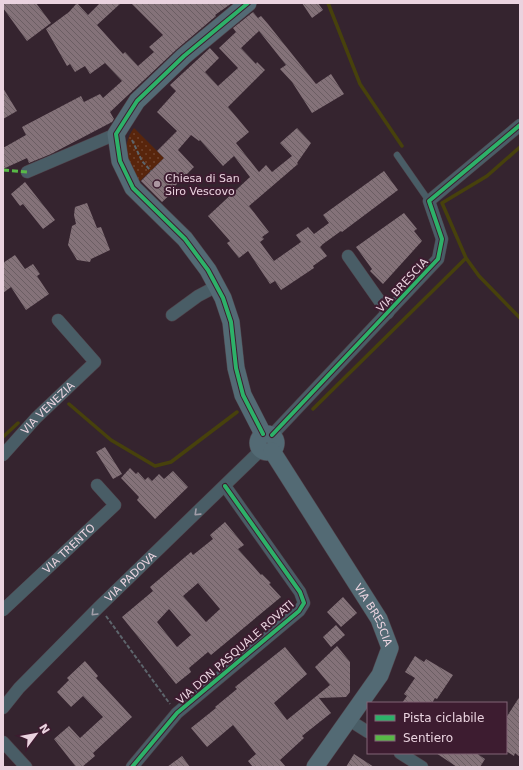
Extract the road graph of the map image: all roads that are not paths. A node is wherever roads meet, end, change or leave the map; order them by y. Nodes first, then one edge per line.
1 (248, 3) edge
2 (520, 126) edge
3 (118, 131) junction
4 (397, 155) dead end
5 (27, 172) dead end
6 (429, 201) junction
7 (348, 256) dead end
8 (217, 286) junction
9 (388, 313) junction
10 (172, 315) dead end
11 (58, 320) dead end
12 (267, 442) junction
13 (3, 455) edge
14 (97, 485) dead end
15 (225, 486) junction
16 (3, 610) edge
17 (3, 708) edge
18 (349, 720) junction
19 (367, 731) edge
20 (3, 742) edge
21 (402, 754) edge
22 (26, 767) edge
23 (132, 767) edge
24 (315, 767) edge
25 (422, 767) edge

1 - 3 street
2 - 6 street
3 - 5 street
3 - 8 street
4 - 6 lane
6 - 9 street, VIA BRESCIA
7 - 9 street, VIA BRESCIA
8 - 10 street
8 - 12 street
9 - 12 street, VIA BRESCIA
11 - 13 street, VIA VENEZIA
12 - 15 street, VIA PADOVA
12 - 18 street, VIA BRESCIA
14 - 16 street, VIA TRENTO
15 -> 17 street, VIA PADOVA
15 - 23 street, VIA DON PASQUALE ROVATI
18 - 19 street
18 - 24 street, VIA BRESCIA
20 - 22 street
21 - 25 street

